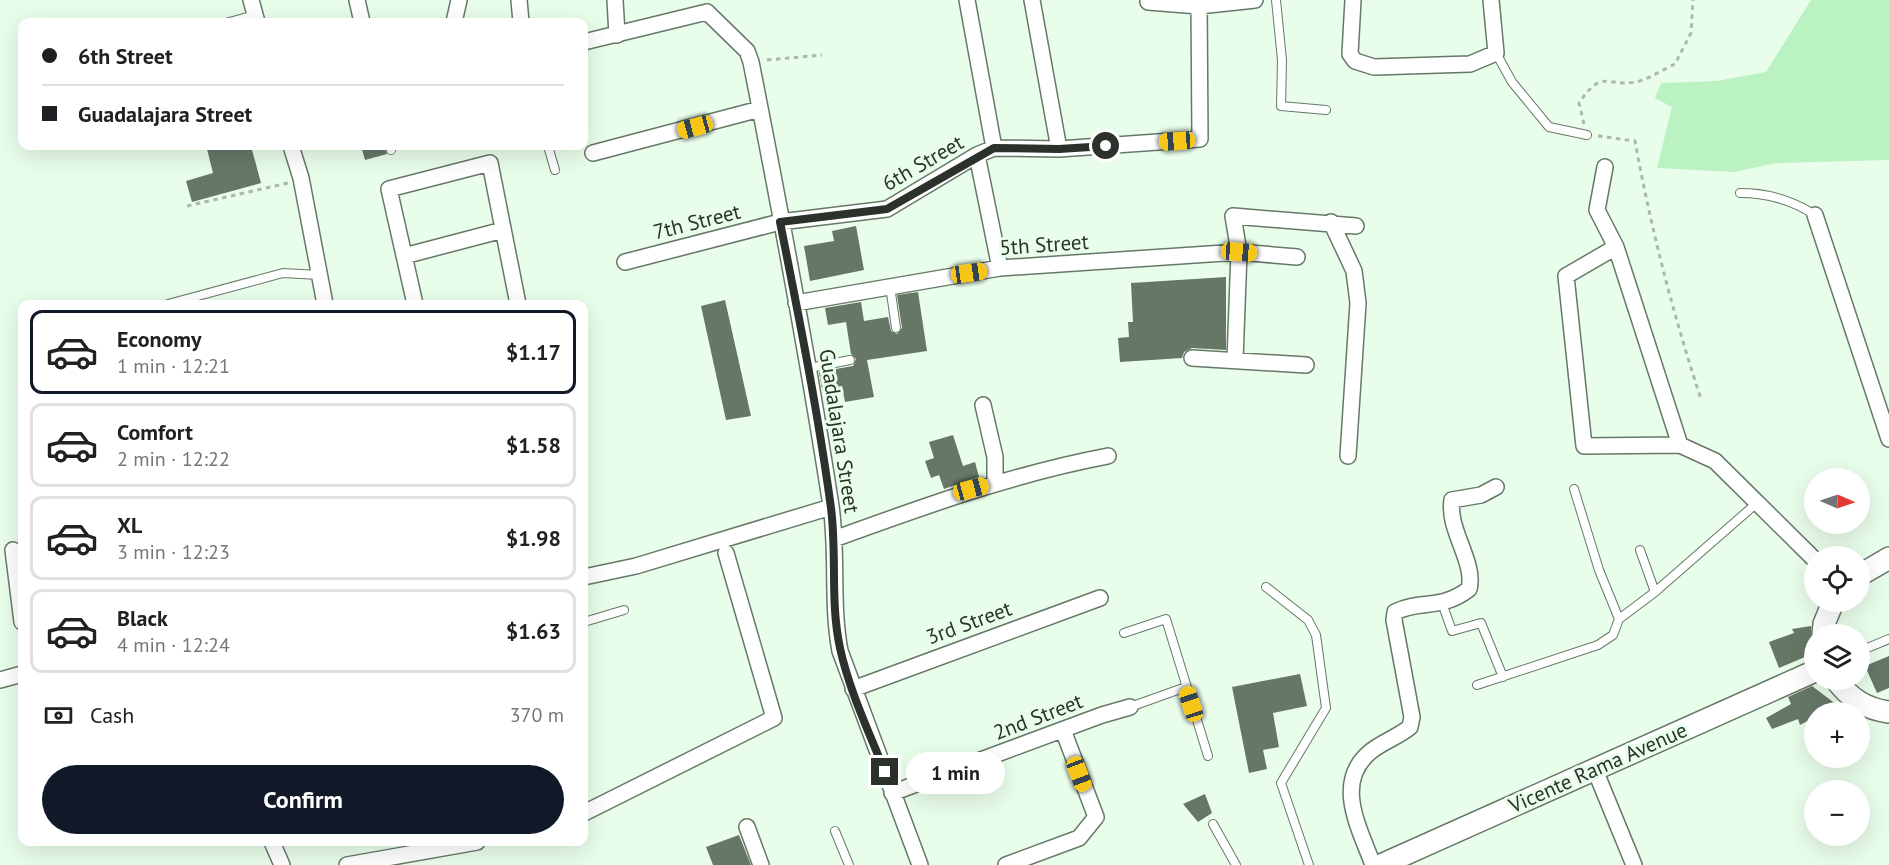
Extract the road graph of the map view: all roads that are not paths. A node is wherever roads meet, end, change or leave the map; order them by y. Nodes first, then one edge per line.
1 (357, 0) edge
2 (459, 0) edge
3 (519, 0) edge
4 (615, 0) edge
5 (967, 0) edge
6 (1032, 0) edge
7 (1255, 0) edge
8 (1276, 0) edge
9 (1353, 0) edge
10 (1491, 0) edge
11 (1148, 2) dead end
12 (1199, 3) edge
13 (705, 6) edge
14 (254, 12) edge
15 (239, 18) edge
16 (361, 18) edge
17 (455, 18) edge
18 (521, 18) edge
19 (617, 35) junction
20 (588, 41) edge
21 (1496, 53) junction
22 (760, 109) junction
23 (1326, 110) dead end
24 (1587, 135) road end
25 (994, 148) junction
26 (1059, 149) junction
27 (292, 150) edge
28 (549, 150) edge
29 (593, 153) dead end
30 (977, 155) junction
31 (1605, 167) dead end
32 (555, 170) dead end
33 (1740, 193) dead end
34 (1815, 215) joint
35 (780, 222) junction
36 (1331, 222) junction
37 (1356, 226) dead end
38 (503, 230) junction
39 (1616, 247) junction
40 (1239, 252) junction
41 (404, 256) junction
42 (1297, 257) dead end
43 (625, 262) dead end
44 (1000, 268) junction
45 (319, 275) junction
46 (890, 286) junction
47 (183, 300) edge
48 (324, 300) edge
49 (414, 300) edge
50 (517, 300) edge
51 (796, 303) junction
52 (897, 328) dead end
53 (1192, 358) dead end
54 (850, 360) dead end
55 (1235, 360) junction
56 (1306, 365) dead end
57 (809, 368) junction
58 (983, 405) dead end
59 (1889, 438) edge
60 (1680, 445) junction
61 (1108, 456) dead end
62 (1347, 456) dead end
63 (996, 483) junction
64 (1496, 487) dead end
65 (1574, 489) dead end
66 (1758, 502) junction
67 (831, 507) junction
68 (834, 539) junction
69 (1804, 549) edge
70 (13, 550) dead end
71 (1640, 550) dead end
72 (726, 553) dead end
73 (1889, 558) edge
74 (1870, 569) edge
75 (588, 576) edge
76 (1266, 587) dead end
77 (18, 590) edge
78 (1655, 592) junction
79 (1100, 598) dead end
80 (1442, 603) junction
81 (624, 610) dead end
82 (1618, 619) junction
83 (588, 621) edge
84 (1124, 633) dead end
85 (1889, 639) edge
86 (1870, 647) edge
87 (18, 675) edge
88 (1804, 676) edge
89 (1503, 677) junction
90 (0, 680) edge
91 (1477, 685) dead end
92 (1186, 687) junction
93 (853, 689) junction
94 (1846, 690) edge
95 (1131, 707) joint
96 (1889, 712) edge
97 (1063, 730) junction
98 (1208, 756) dead end
99 (1595, 770) junction
100 (892, 793) junction
101 (588, 811) edge
102 (1213, 824) dead end
103 (747, 827) dead end
104 (835, 831) dead end
105 (274, 846) edge
106 (431, 846) edge
107 (408, 848) edge
108 (1384, 864) edge
109 (282, 865) edge
110 (347, 865) edge
111 (761, 865) edge
112 (849, 865) edge
113 (920, 865) edge
114 (1006, 865) edge
115 (1236, 865) edge
116 (1309, 865) edge
117 (1634, 865) edge

1 - 16 street
2 - 17 street
3 - 18 street
4 - 19 street
5 - 25 street
6 - 26 street
7 - 12 street
8 - 23 lane
9 - 21 street
10 - 21 street
11 - 12 street
12 - 26 street, 6th Street
13 - 19 street
13 - 22 street, Guadalajara Street
14 - 15 lane
19 - 20 street
21 - 24 lane
22 - 29 street
22 - 35 street, Guadalajara Street
25 - 26 street, 6th Street
25 - 30 street, 6th Street
27 - 45 street
28 - 32 lane
30 - 35 street, 6th Street
30 - 44 street
31 - 39 street
33 - 34 lane
34 - 59 street
35 - 43 street, 7th Street
35 - 51 street, Guadalajara Street
36 - 37 street
36 - 40 street
36 - 62 street
38 - 41 street
38 - 41 street
38 - 50 street
39 - 60 street
39 - 60 street
40 - 42 street, 5th Street
40 - 44 street, 5th Street
40 - 55 street
41 - 49 street
44 - 46 street, 5th Street
45 - 47 lane
45 - 48 street
46 - 51 street, 5th Street
46 - 52 lane
51 - 57 street, Guadalajara Street
53 - 55 street
54 - 57 lane
55 - 56 street
57 - 67 street, Guadalajara Street
58 - 63 street
60 - 66 street
61 - 63 street
63 - 68 street
64 - 80 street
65 - 82 lane
66 - 69 street
66 - 78 lane
67 - 68 street, Guadalajara Street
67 - 75 street
68 - 93 street, Guadalajara Street
70 - 77 street
71 - 78 lane
72 - 101 street
73 - 74 main road
76 - 116 lane
78 - 82 lane
79 - 93 street, 3rd Street
80 - 89 lane
80 - 108 street
81 - 83 lane
82 - 89 lane
84 - 92 lane
85 - 86 lane
87 - 90 street
88 - 99 main road, Vicente Rama Avenue
89 - 91 lane
92 - 95 lane
92 - 98 lane
93 - 100 street, Guadalajara Street
94 - 96 main road
95 - 97 street, 2nd Street
97 - 100 street, 2nd Street
97 - 114 street
99 - 108 main road, Vicente Rama Avenue
99 - 117 street
100 - 113 street, Guadalajara Street
102 - 115 lane
103 - 111 street
104 - 112 lane
105 - 109 street
106 - 107 street
107 - 110 street

